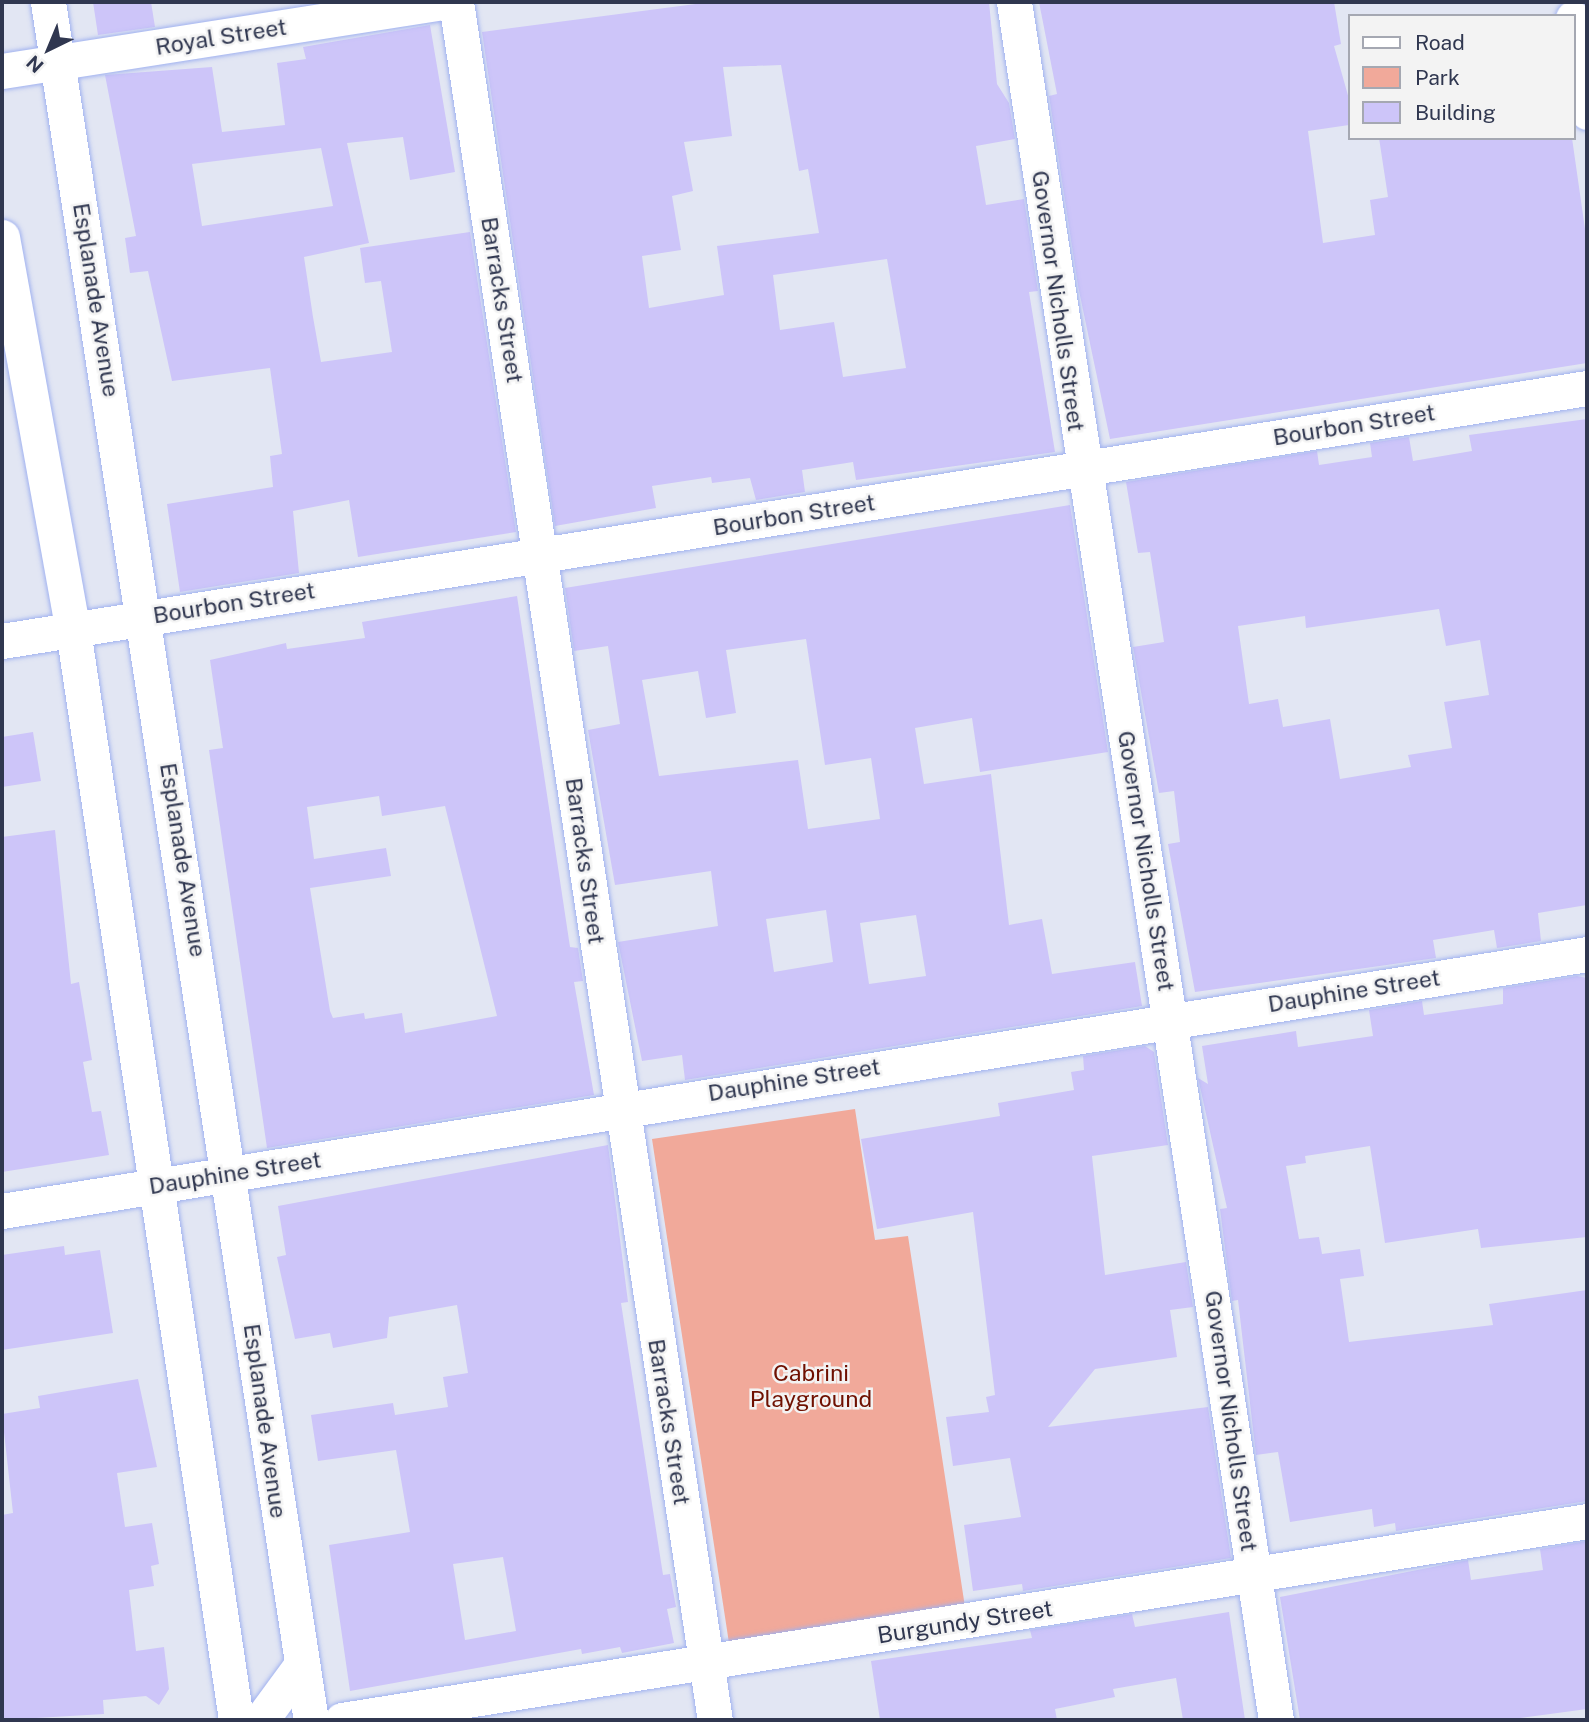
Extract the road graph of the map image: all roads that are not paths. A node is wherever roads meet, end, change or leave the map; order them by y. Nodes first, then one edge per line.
1 (48, 2) edge
2 (440, 2) edge
3 (456, 2) edge
4 (1014, 2) edge
5 (1575, 31) edge
6 (58, 62) junction
7 (2, 71) edge
8 (1587, 112) edge
9 (2, 237) edge
10 (1587, 388) edge
11 (1083, 468) junction
12 (541, 555) junction
13 (147, 616) junction
14 (73, 630) junction
15 (2, 641) edge
16 (1587, 954) edge
17 (1172, 1020) junction
18 (621, 1108) junction
19 (231, 1176) junction
20 (155, 1186) junction
21 (2, 1211) edge
22 (1587, 1521) edge
23 (1255, 1578) junction
24 (706, 1662) junction
25 (300, 1667) junction
26 (236, 1720) edge
27 (261, 1720) edge
28 (311, 1720) edge
29 (342, 1720) edge
30 (715, 1720) edge
31 (1276, 1720) edge

1 - 6 street, Esplanade Avenue
2 - 6 street, Royal Street
3 - 12 street, Barracks Street
4 - 11 street, Governor Nicholls Street
5 - 8 street
6 - 7 street, Royal Street
6 - 13 street, Esplanade Avenue
9 - 14 street
10 - 11 street, Bourbon Street
11 - 12 street, Bourbon Street
11 - 17 street, Governor Nicholls Street
12 - 13 street, Bourbon Street
12 - 18 street, Barracks Street
13 - 14 street, Bourbon Street
13 - 19 street, Esplanade Avenue
14 - 15 street, Bourbon Street
14 - 20 street
16 - 17 street, Dauphine Street
17 - 18 street, Dauphine Street
17 - 23 street, Governor Nicholls Street
18 - 19 street, Dauphine Street
18 - 24 street, Barracks Street
19 - 20 street, Dauphine Street
19 - 25 street, Esplanade Avenue
20 - 21 street, Dauphine Street
20 - 26 street
22 - 23 street, Burgundy Street
23 - 24 street, Burgundy Street
23 - 31 street, Governor Nicholls Street
24 - 29 street, Burgundy Street
24 - 30 street, Barracks Street
25 - 27 street
25 - 28 street, Esplanade Avenue

